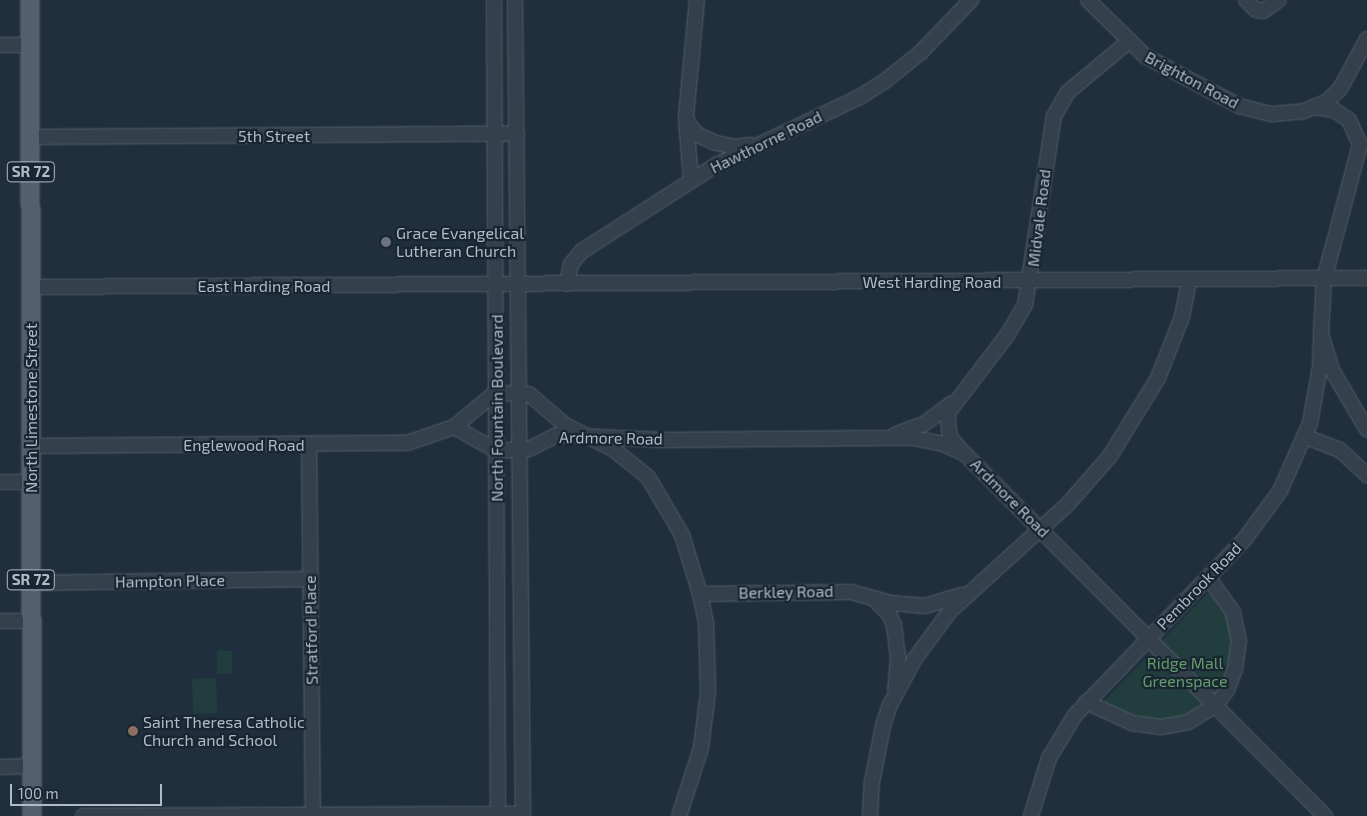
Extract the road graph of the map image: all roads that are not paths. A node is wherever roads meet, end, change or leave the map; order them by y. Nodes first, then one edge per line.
1 (30, 0) edge
2 (494, 0) edge
3 (515, 0) edge
4 (697, 0) edge
5 (971, 0) edge
6 (1088, 0) edge
7 (1246, 0) edge
8 (1279, 0) edge
9 (1367, 39) edge
10 (1128, 42) junction
11 (0, 45) edge
12 (30, 45) junction
13 (1315, 107) junction
14 (686, 117) junction
15 (496, 134) junction
16 (517, 134) junction
17 (31, 137) junction
18 (762, 143) junction
19 (691, 180) junction
20 (1367, 278) edge
21 (1324, 279) junction
22 (1189, 280) junction
23 (1030, 281) junction
24 (568, 284) junction
25 (497, 285) junction
26 (520, 285) junction
27 (31, 287) junction
28 (1322, 334) junction
29 (495, 393) junction
30 (521, 393) junction
31 (954, 402) junction
32 (454, 427) junction
33 (1367, 430) edge
34 (587, 437) junction
35 (885, 437) junction
36 (1306, 437) junction
37 (309, 444) junction
38 (31, 446) junction
39 (497, 451) junction
40 (522, 451) junction
41 (965, 454) junction
42 (1367, 476) edge
43 (0, 482) edge
44 (31, 482) junction
45 (1040, 528) junction
46 (1208, 577) junction
47 (310, 579) junction
48 (31, 583) junction
49 (970, 590) junction
50 (700, 594) junction
51 (871, 596) junction
52 (31, 620) junction
53 (0, 621) edge
54 (1148, 637) junction
55 (895, 696) junction
56 (1086, 702) junction
57 (1216, 705) junction
58 (32, 766) junction
59 (0, 767) edge
60 (313, 815) junction
61 (498, 815) edge
62 (523, 815) edge
63 (32, 816) edge
64 (83, 816) edge
65 (679, 816) edge
66 (870, 816) edge
67 (1031, 816) edge
68 (1325, 816) edge

1 - 12 main road, North Limestone Street / SR 72
2 - 15 street, North Fountain Boulevard
3 - 16 street, North Fountain Boulevard
4 - 14 street
5 - 18 street, Hawthorne Road
6 - 10 street, Brighton Road
7 - 8 street
9 - 13 street
10 - 13 street, Brighton Road
10 - 23 street, Midvale Road
11 - 12 street
12 - 17 main road, North Limestone Street / SR 72
13 - 21 street
14 - 18 street
14 - 19 street
15 - 16 street, 5th Street
15 - 17 street, 5th Street
15 - 25 street, North Fountain Boulevard
16 - 26 street, North Fountain Boulevard
17 - 27 main road, North Limestone Street / SR 72
18 - 19 street, Hawthorne Road
19 - 24 street, Hawthorne Road
20 - 21 street, West Harding Road
21 - 22 street, West Harding Road
21 - 28 street
22 - 23 street, West Harding Road
22 - 45 street
23 - 24 street, West Harding Road
23 - 31 street, Midvale Road
24 - 26 street, West Harding Road
25 - 26 street, West Harding Road
25 - 27 street, East Harding Road
25 - 29 street, North Fountain Boulevard
26 - 30 street, North Fountain Boulevard
27 - 38 main road, North Limestone Street / SR 72
28 - 33 street
28 - 36 street, Pembrook Road
29 - 30 street
29 - 32 street, Englewood Road
29 - 39 street, North Fountain Boulevard
30 - 34 street
30 - 40 street, North Fountain Boulevard
31 - 35 street, Midvale Road
31 - 41 street, Midvale Road
32 - 37 street, Englewood Road
32 - 39 street
34 - 35 street, Ardmore Road
34 - 40 street, Ardmore Road
34 - 50 street
35 - 41 street, Ardmore Road
36 - 42 street
36 - 46 street, Pembrook Road
37 - 38 street, Englewood Road
37 - 47 street, Stratford Place
38 - 44 main road, North Limestone Street / SR 72
39 - 40 street, Ardmore Road
39 - 61 street, North Fountain Boulevard
40 - 62 street, North Fountain Boulevard
41 - 45 street, Ardmore Road
43 - 44 street
44 - 48 main road, North Limestone Street / SR 72
45 - 49 street
45 - 54 street, Ardmore Road
46 - 54 street, Pembrook Road
46 - 57 street
47 - 48 street, Hampton Place
47 - 60 street, Stratford Place
48 - 52 main road, North Limestone Street / SR 72
49 - 51 street, Berkley Road
49 - 55 street
50 - 51 street, Berkley Road
50 - 65 street
51 - 55 street
52 - 53 street
52 - 58 main road, North Limestone Street / SR 72
54 - 56 street, Pembrook Road
54 - 57 street, Ardmore Road
55 - 66 street
56 - 57 street
56 - 67 street, Pembrook Road
57 - 68 street, Ardmore Road
58 - 59 street
58 - 63 main road, North Limestone Street / SR 72
60 - 61 street
60 - 64 street
61 - 62 street

